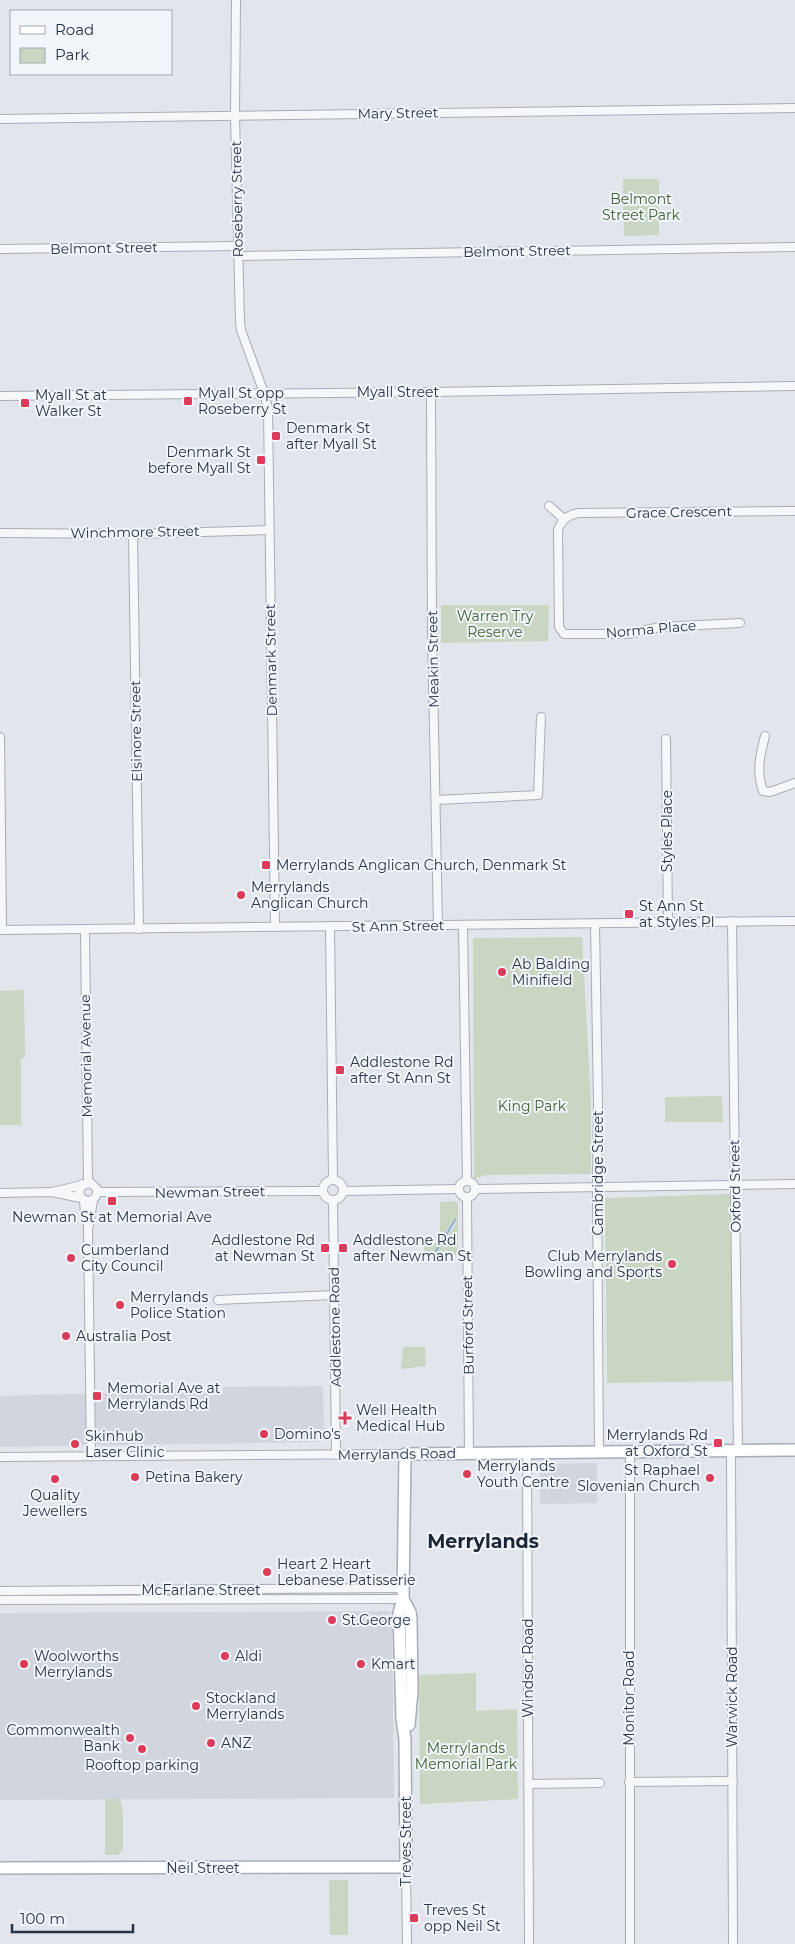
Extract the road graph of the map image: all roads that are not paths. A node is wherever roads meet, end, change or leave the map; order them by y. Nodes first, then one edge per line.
1 (236, 0) edge
2 (795, 108) edge
3 (235, 116) junction
4 (0, 118) edge
5 (238, 246) junction
6 (795, 247) edge
7 (0, 249) edge
8 (238, 256) junction
9 (795, 386) edge
10 (431, 392) junction
11 (264, 393) junction
12 (0, 396) edge
13 (549, 506) dead end
14 (795, 511) edge
15 (564, 519) junction
16 (269, 530) junction
17 (0, 533) edge
18 (133, 534) junction
19 (740, 623) dead end
20 (541, 717) dead end
21 (765, 736) dead end
22 (0, 737) edge
23 (666, 740) dead end
24 (795, 783) edge
25 (0, 794) edge
26 (436, 800) junction
27 (795, 921) edge
28 (732, 922) junction
29 (668, 923) junction
30 (594, 924) junction
31 (438, 925) junction
32 (463, 925) junction
33 (330, 926) junction
34 (275, 927) junction
35 (139, 929) junction
36 (1, 930) edge
37 (85, 930) junction
38 (333, 1180) junction
39 (467, 1180) junction
40 (85, 1183) junction
41 (795, 1184) edge
42 (735, 1185) junction
43 (597, 1187) junction
44 (459, 1189) junction
45 (476, 1189) junction
46 (343, 1190) junction
47 (324, 1191) junction
48 (52, 1192) junction
49 (98, 1192) junction
50 (0, 1193) edge
51 (467, 1197) junction
52 (83, 1199) junction
53 (93, 1200) junction
54 (333, 1200) junction
55 (88, 1226) junction
56 (334, 1295) junction
57 (218, 1300) dead end
58 (734, 1450) junction
59 (795, 1450) edge
60 (599, 1452) junction
61 (630, 1452) junction
62 (527, 1453) junction
63 (405, 1454) junction
64 (469, 1454) junction
65 (336, 1455) junction
66 (91, 1456) junction
67 (0, 1457) edge
68 (0, 1591) edge
69 (403, 1594) junction
70 (0, 1600) edge
71 (733, 1781) junction
72 (629, 1782) junction
73 (600, 1783) dead end
74 (528, 1784) junction
75 (406, 1867) junction
76 (0, 1868) edge
77 (407, 1944) edge
78 (529, 1944) edge
79 (630, 1944) edge
80 (733, 1944) edge

1 - 3 street, Roseberry Street
2 - 3 street, Mary Street
3 - 4 street, Mary Street
3 - 5 street, Roseberry Street
5 - 7 street, Belmont Street
5 - 8 street, Roseberry Street
6 - 8 street, Belmont Street
8 - 11 street, Roseberry Street
9 - 10 street, Myall Street
10 - 11 street, Myall Street
10 - 26 street, Meakin Street
11 - 12 street, Myall Street
11 - 16 street, Denmark Street
13 - 15 street
14 - 15 street, Grace Crescent
15 - 19 street, Norma Place
16 - 18 street, Winchmore Street
16 - 34 street, Denmark Street
17 - 18 street, Winchmore Street
18 - 35 street, Elsinore Street
20 - 26 street
21 - 24 street
22 - 25 street
23 - 29 street, Styles Place
25 - 36 street
26 - 31 street, Meakin Street
27 - 28 street, St Ann Street
28 - 29 street, St Ann Street
28 - 42 street, Oxford Street
29 - 30 street, St Ann Street
30 - 32 street, St Ann Street
30 - 43 street, Cambridge Street
31 - 32 street, St Ann Street
31 - 33 street, St Ann Street
32 - 39 street
33 - 34 street, St Ann Street
33 - 38 street
34 - 35 street, St Ann Street
35 - 37 street, St Ann Street
36 - 37 street, St Ann Street
37 - 40 street, Memorial Avenue
38 - 46 street
38 - 47 street
39 - 44 street
39 - 45 street
40 - 48 street
40 - 49 street
40 - 52 street
41 - 42 street
42 - 43 street
42 - 58 street, Oxford Street
43 - 45 street
43 - 60 street, Cambridge Street
44 - 46 street
44 - 51 street
45 - 51 street
46 - 54 street
47 - 49 street, Newman Street
47 - 54 street
48 - 50 street
48 - 52 street
49 - 53 street
51 - 64 street, Burford Street
52 - 53 street
52 - 55 street
53 - 55 street
54 - 56 street, Addlestone Road
55 - 66 street
56 - 57 street
56 - 65 street, Addlestone Road
58 - 59 main road, Merrylands Road
58 - 61 main road, Merrylands Road
58 - 71 street, Warwick Road
60 - 61 main road, Merrylands Road
60 - 62 main road, Merrylands Road
61 - 72 street, Monitor Road
62 - 64 main road, Merrylands Road
62 - 74 street, Windsor Road
63 - 64 main road, Merrylands Road
63 - 65 street, Merrylands Road
63 - 69 main road, Treves Street
65 - 66 street, Merrylands Road
66 - 67 street, Merrylands Road
68 - 69 street, McFarlane Street
69 - 70 street, McFarlane Street
69 - 75 main road, Treves Street
71 - 72 street
71 - 80 street, Warwick Road
72 - 79 street, Monitor Road
73 - 74 street
74 - 78 street, Windsor Road
75 - 76 main road, Neil Street
75 - 77 street, Treves Street

